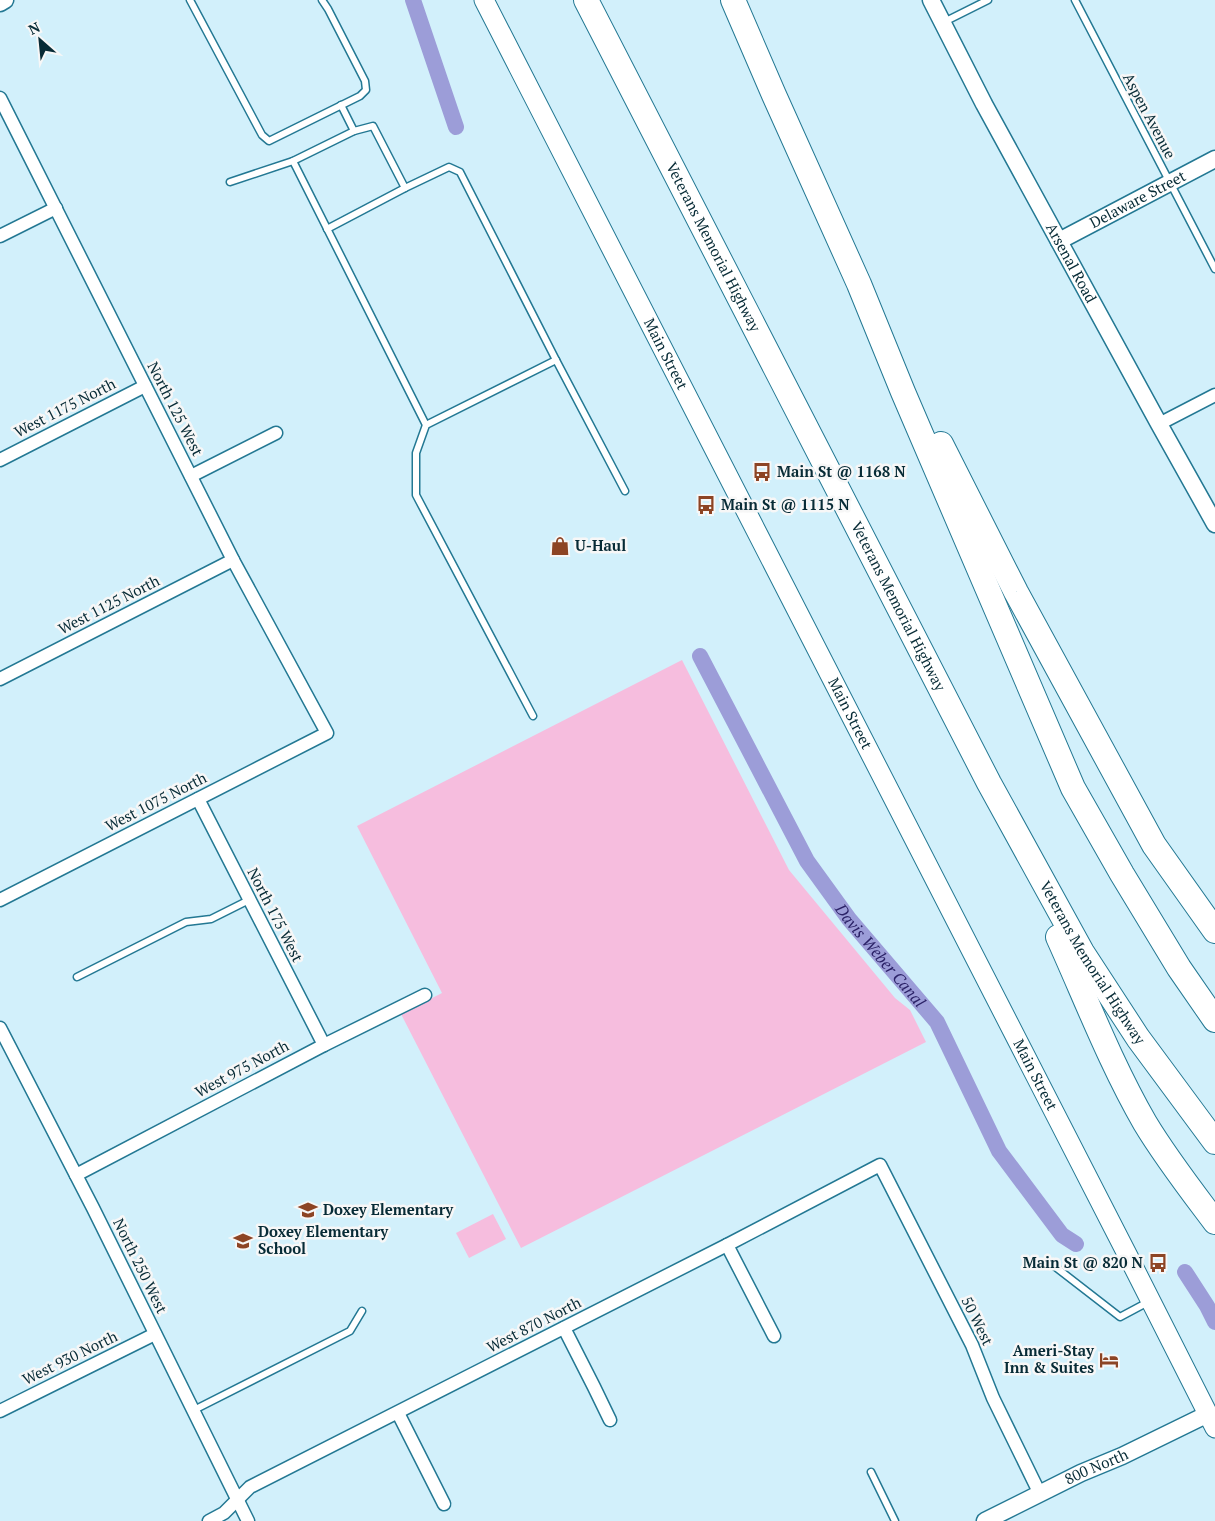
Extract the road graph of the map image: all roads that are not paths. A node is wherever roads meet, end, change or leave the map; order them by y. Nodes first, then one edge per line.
1 (5, 0) edge
2 (190, 0) edge
3 (322, 0) edge
4 (484, 0) edge
5 (586, 0) edge
6 (733, 0) edge
7 (932, 0) edge
8 (988, 0) edge
9 (1075, 0) edge
10 (0, 3) edge
11 (943, 22) junction
12 (0, 98) edge
13 (341, 105) junction
14 (354, 131) junction
15 (1215, 160) edge
16 (293, 161) junction
17 (230, 182) dead end
18 (1170, 183) junction
19 (405, 188) junction
20 (56, 208) junction
21 (327, 229) junction
22 (0, 236) edge
23 (1059, 240) junction
24 (1215, 269) edge
25 (859, 284) junction
26 (556, 360) junction
27 (144, 386) junction
28 (1215, 395) edge
29 (1159, 424) junction
30 (426, 425) junction
31 (276, 433) dead end
32 (0, 460) edge
33 (191, 476) junction
34 (625, 491) dead end
35 (1215, 524) edge
36 (233, 560) junction
37 (0, 679) edge
38 (533, 716) dead end
39 (326, 733) joint
40 (989, 783) junction
41 (198, 799) junction
42 (0, 900) edge
43 (249, 900) junction
44 (1215, 931) edge
45 (77, 977) dead end
46 (425, 994) dead end
47 (1215, 1020) edge
48 (0, 1028) edge
49 (324, 1045) junction
50 (1215, 1142) edge
51 (880, 1165) joint
52 (76, 1174) junction
53 (1215, 1222) edge
54 (727, 1245) junction
55 (1049, 1262) dead end
56 (1151, 1301) junction
57 (362, 1311) dead end
58 (564, 1328) junction
59 (155, 1334) junction
60 (774, 1336) dead end
61 (194, 1410) junction
62 (0, 1411) edge
63 (398, 1413) junction
64 (610, 1420) dead end
65 (1211, 1421) edge
66 (871, 1472) dead end
67 (1040, 1494) junction
68 (237, 1500) junction
69 (444, 1504) dead end
70 (209, 1521) edge
71 (248, 1521) edge
72 (895, 1521) edge
73 (985, 1521) edge

1 - 10 street
2 - 13 lane
3 - 13 lane
4 - 56 main road, Main Street
5 - 40 highway, Veterans Memorial Highway
6 - 25 highway
7 - 11 street, Arsenal Road
8 - 11 lane
9 - 18 lane, Aspen Avenue
11 - 23 street, Arsenal Road
12 - 20 street, North 125 West
13 - 14 lane
14 - 16 lane
14 - 19 lane
15 - 18 street, Delaware Street
16 - 17 lane
16 - 21 lane
18 - 23 street, Delaware Street
18 - 24 lane, Aspen Avenue
19 - 21 lane
19 - 26 lane
20 - 22 street
20 - 27 street, North 125 West
21 - 30 lane
23 - 29 street, Arsenal Road
25 - 44 highway
25 - 47 highway
26 - 30 lane
26 - 34 lane
27 - 32 street, West 1175 North
27 - 33 street, North 125 West
28 - 29 street
29 - 35 street, Arsenal Road
30 - 38 lane
31 - 33 street
33 - 36 street, North 125 West
36 - 37 street, West 1125 North
36 - 39 street, North 125 West
39 - 41 street, West 1075 North
40 - 50 highway, Veterans Memorial Highway
40 - 53 highway
41 - 42 street, West 1075 North
41 - 43 street, North 175 West
43 - 45 lane
43 - 49 street, North 175 West
46 - 49 street, West 975 North
48 - 52 street, North 250 West
49 - 52 street, West 975 North
51 - 54 street, West 870 North
51 - 67 street, 50 West
52 - 59 street, North 250 West
54 - 58 street, West 870 North
54 - 60 street
55 - 56 lane
56 - 65 main road, Main Street
57 - 61 lane
58 - 63 street, West 870 North
58 - 64 street
59 - 61 street, North 250 West
59 - 62 street, West 930 North
61 - 68 street, North 250 West
63 - 68 street, West 870 North
63 - 69 street
65 - 67 street, 800 North
66 - 72 lane
67 - 73 street, 800 North
68 - 70 street, West 870 North
68 - 71 street, North 250 West

